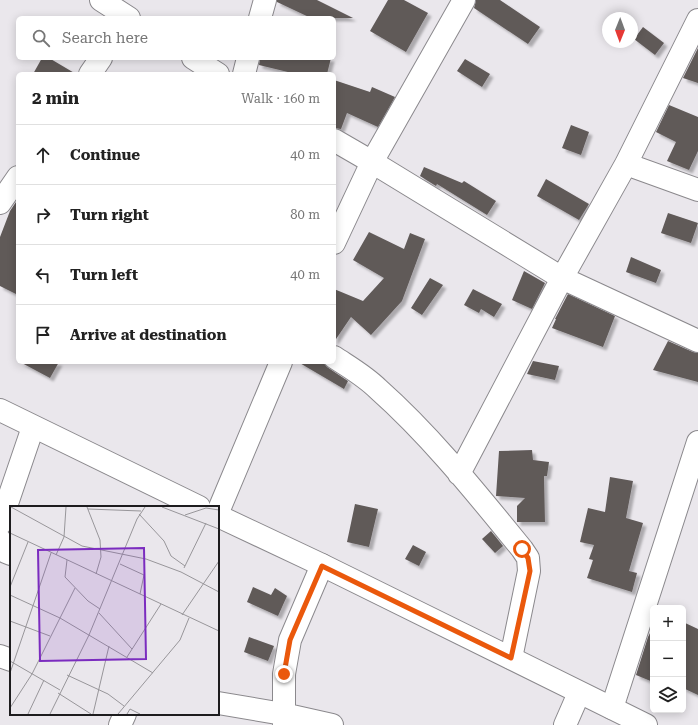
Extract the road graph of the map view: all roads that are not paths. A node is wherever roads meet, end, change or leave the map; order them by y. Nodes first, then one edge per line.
1 (101, 0) edge
2 (265, 0) edge
3 (464, 0) edge
4 (126, 16) edge
5 (261, 16) edge
6 (698, 20) edge
7 (196, 60) edge
8 (248, 60) edge
9 (215, 72) edge
10 (244, 72) edge
11 (336, 141) edge
12 (372, 162) junction
13 (626, 164) junction
14 (16, 180) edge
15 (698, 190) edge
16 (0, 203) edge
17 (336, 239) edge
18 (562, 278) junction
19 (698, 341) edge
20 (336, 358) edge
21 (280, 364) edge
22 (0, 410) edge
23 (33, 427) junction
24 (698, 442) edge
25 (459, 474) junction
26 (197, 506) edge
27 (219, 510) edge
28 (219, 516) edge
29 (0, 524) edge
30 (0, 540) edge
31 (10, 554) edge
32 (322, 566) junction
33 (0, 656) edge
34 (511, 658) junction
35 (10, 660) edge
36 (579, 693) junction
37 (219, 703) edge
38 (612, 708) junction
39 (125, 715) edge
40 (283, 719) edge
41 (120, 725) edge
42 (332, 725) edge
43 (565, 725) edge
44 (646, 725) edge

1 - 4 street
2 - 5 street
3 - 12 street
6 - 13 street
7 - 9 street
8 - 10 street
11 - 12 street
12 - 17 street
12 - 18 street
13 - 15 street
13 - 18 street
14 - 16 street
18 - 19 street
18 - 25 street
20 - 25 street
21 - 27 street
22 - 23 street
23 - 26 street
23 - 29 street
24 - 38 street
25 - 34 street
28 - 32 street
30 - 31 street
32 - 34 street
32 - 40 street
33 - 35 street
34 - 36 street
36 - 38 street
36 - 43 street
37 - 40 street
38 - 44 street
39 - 41 street
40 - 42 street

